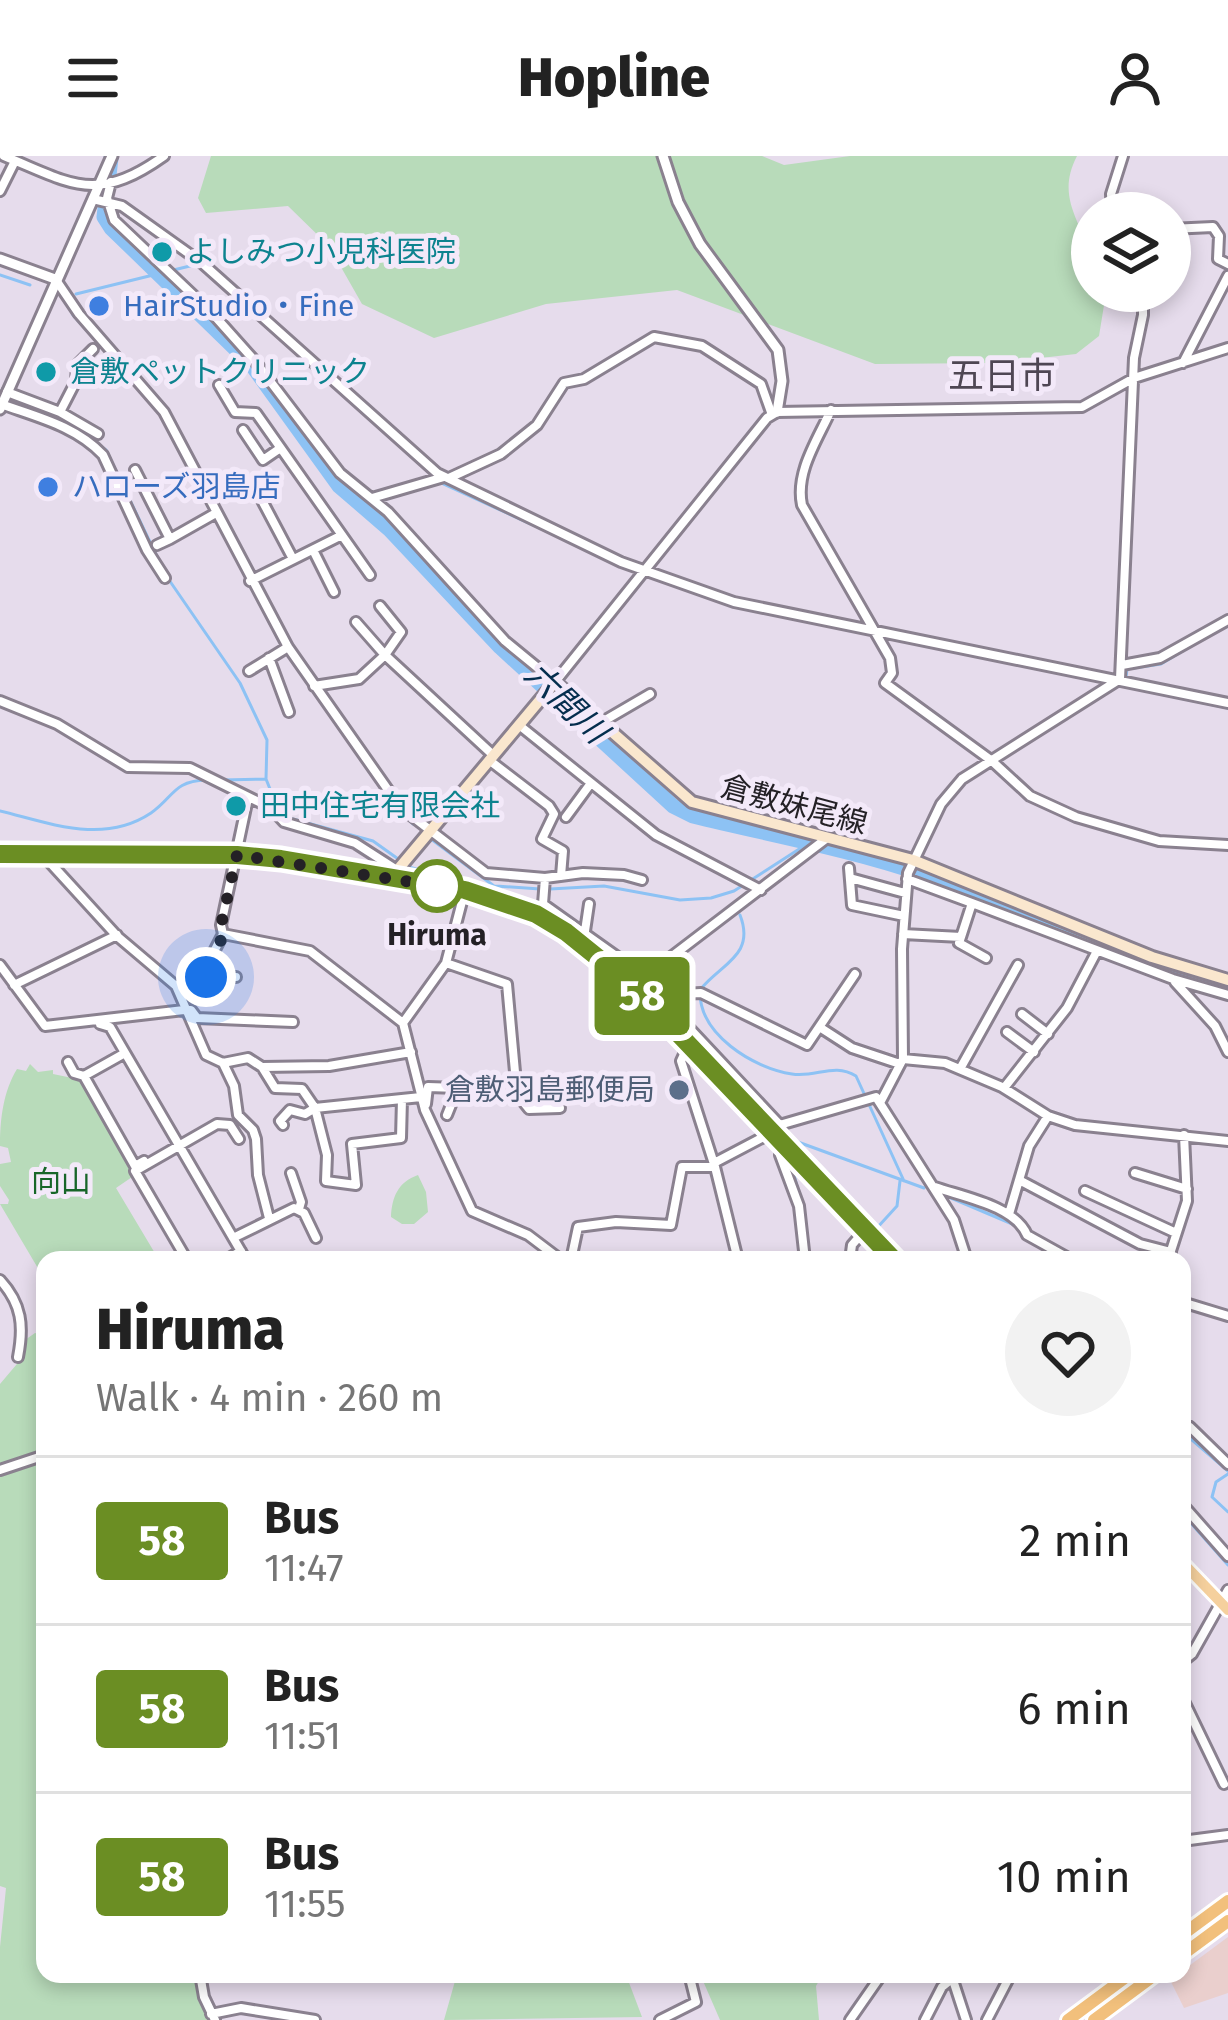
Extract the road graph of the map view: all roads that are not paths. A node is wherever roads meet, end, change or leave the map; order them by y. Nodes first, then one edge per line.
1 (4, 156) edge
2 (112, 156) edge
3 (164, 156) edge
4 (662, 156) edge
5 (1123, 156) edge
6 (15, 160) junction
7 (105, 183) junction
8 (0, 191) edge
9 (1112, 192) edge
10 (93, 199) junction
11 (109, 205) junction
12 (1191, 228) edge
13 (0, 259) edge
14 (1228, 264) edge
15 (1228, 276) edge
16 (55, 278) junction
17 (1141, 312) edge
18 (1228, 348) edge
19 (93, 349) dead end
20 (1182, 364) junction
21 (1134, 378) junction
22 (219, 385) dead end
23 (7, 392) junction
24 (1, 406) edge
25 (831, 410) junction
26 (60, 412) junction
27 (775, 413) junction
28 (243, 430) dead end
29 (98, 434) dead end
30 (279, 449) junction
31 (134, 470) dead end
32 (446, 478) junction
33 (257, 491) dead end
34 (372, 498) junction
35 (214, 514) junction
36 (340, 536) junction
37 (170, 539) junction
38 (158, 545) dead end
39 (313, 550) junction
40 (293, 560) junction
41 (644, 571) junction
42 (370, 575) dead end
43 (165, 578) dead end
44 (250, 580) junction
45 (334, 592) dead end
46 (380, 606) dead end
47 (1228, 620) edge
48 (356, 622) dead end
49 (872, 628) junction
50 (285, 649) junction
51 (385, 655) junction
52 (269, 658) junction
53 (1122, 665) junction
54 (249, 671) dead end
55 (1113, 684) junction
56 (314, 686) junction
57 (551, 686) junction
58 (650, 694) dead end
59 (0, 701) edge
60 (1228, 704) edge
61 (289, 712) dead end
62 (600, 723) junction
63 (519, 725) junction
64 (491, 758) junction
65 (992, 761) junction
66 (591, 783) junction
67 (248, 797) junction
68 (566, 817) dead end
69 (430, 832) junction
70 (826, 839) junction
71 (1228, 845) edge
72 (0, 854) edge
73 (42, 854) junction
74 (237, 855) junction
75 (399, 869) junction
76 (910, 869) junction
77 (561, 876) junction
78 (642, 880) dead end
79 (545, 884) junction
80 (465, 890) junction
81 (761, 890) junction
82 (905, 893) junction
83 (972, 903) junction
84 (589, 904) dead end
85 (540, 909) junction
86 (904, 916) junction
87 (585, 931) junction
88 (224, 934) junction
89 (903, 934) junction
90 (116, 935) junction
91 (961, 938) junction
92 (1097, 951) junction
93 (986, 958) dead end
94 (446, 963) junction
95 (0, 965) edge
96 (1018, 965) dead end
97 (202, 972) junction
98 (1176, 973) junction
99 (855, 974) dead end
100 (236, 977) dead end
101 (1228, 980) edge
102 (638, 983) junction
103 (14, 985) junction
104 (176, 986) junction
105 (1228, 995) edge
106 (184, 1010) junction
107 (665, 1013) junction
108 (1022, 1014) dead end
109 (292, 1022) dead end
110 (96, 1023) junction
111 (404, 1023) junction
112 (821, 1028) junction
113 (1007, 1032) dead end
114 (1048, 1034) junction
115 (688, 1046) junction
116 (125, 1052) junction
117 (411, 1052) junction
118 (1034, 1052) junction
119 (1228, 1052) edge
120 (68, 1062) dead end
121 (902, 1062) junction
122 (223, 1063) junction
123 (262, 1067) junction
124 (960, 1069) junction
125 (84, 1076) junction
126 (1004, 1088) junction
127 (421, 1097) junction
128 (402, 1099) junction
129 (881, 1101) junction
130 (315, 1108) junction
131 (560, 1108) dead end
132 (425, 1110) junction
133 (447, 1115) dead end
134 (1048, 1116) junction
135 (283, 1125) dead end
136 (774, 1128) junction
137 (1184, 1135) junction
138 (239, 1139) dead end
139 (1228, 1141) edge
140 (178, 1144) junction
141 (782, 1145) junction
142 (714, 1166) junction
143 (1135, 1173) dead end
144 (291, 1174) dead end
145 (1021, 1181) junction
146 (935, 1187) junction
147 (1187, 1189) junction
148 (1085, 1191) dead end
149 (299, 1209) junction
150 (1009, 1214) junction
151 (269, 1218) junction
152 (866, 1230) junction
153 (1177, 1234) junction
154 (233, 1238) junction
155 (316, 1238) dead end
156 (182, 1251) edge
157 (241, 1251) edge
158 (549, 1251) edge
159 (573, 1251) edge
160 (736, 1251) edge
161 (804, 1251) edge
162 (851, 1251) edge
163 (886, 1251) edge
164 (964, 1251) edge
165 (1056, 1251) edge
166 (1158, 1251) edge
167 (1172, 1251) edge
168 (0, 1280) edge
169 (1191, 1306) edge
170 (1228, 1316) edge
171 (18, 1357) dead end
172 (1191, 1427) edge
173 (36, 1458) edge
174 (1228, 1465) edge
175 (0, 1470) edge
176 (1191, 1514) edge
177 (1228, 1556) edge
178 (1191, 1571) edge
179 (1228, 1590) edge
180 (1225, 1607) edge
181 (1191, 1655) edge
182 (1191, 1716) edge
183 (1224, 1784) dead end
184 (1228, 1835) edge
185 (1191, 1840) edge
186 (1228, 1901) edge
187 (1228, 1921) edge
188 (1191, 1928) edge
189 (1191, 1948) edge
190 (203, 1983) edge
191 (691, 1983) edge
192 (876, 1983) edge
193 (946, 1983) edge
194 (953, 1983) edge
195 (1006, 1983) edge
196 (1118, 1983) edge
197 (1144, 1983) edge
198 (213, 2017) edge
199 (315, 2020) edge
200 (660, 2020) edge
201 (850, 2020) edge
202 (925, 2020) edge
203 (966, 2020) edge
204 (987, 2020) edge
205 (1068, 2020) edge
206 (1094, 2020) edge

1 - 6 street
2 - 7 street
3 - 7 street
4 - 27 street
5 - 9 street
6 - 7 street
6 - 8 street
7 - 10 street
7 - 11 street
10 - 11 street
10 - 16 street
11 - 32 street
11 - 34 street
12 - 14 street
13 - 16 street
15 - 20 street
16 - 23 street
16 - 35 street
17 - 21 street
18 - 20 street
19 - 26 street
20 - 21 street
21 - 25 street
21 - 53 street
22 - 30 street
23 - 24 street
23 - 26 street
24 - 43 street
25 - 27 street
25 - 49 street
26 - 29 street
27 - 32 street
27 - 41 street
28 - 30 street
30 - 36 street
31 - 37 street
32 - 34 street
32 - 41 street
33 - 40 street
34 - 57 street
35 - 37 street
35 - 44 street
36 - 39 street
36 - 42 street
37 - 38 street
39 - 40 street
39 - 45 street
40 - 44 street
41 - 49 street
41 - 57 street
44 - 50 street
46 - 51 street
47 - 53 street
48 - 51 street
49 - 55 street
49 - 65 street
50 - 52 street
50 - 56 street
51 - 56 street
51 - 64 street
52 - 54 street
52 - 61 street
53 - 55 street
55 - 60 street
55 - 65 street
56 - 69 street
57 - 62 main road, 倉敷妹尾線
57 - 63 main road
58 - 62 street
59 - 67 street
62 - 70 main road, 倉敷妹尾線
63 - 64 main road
63 - 66 street
64 - 69 main road
64 - 77 street
65 - 71 street
65 - 76 street
66 - 68 street
66 - 81 street
67 - 74 street
67 - 75 street
69 - 75 main road
69 - 79 street
70 - 76 main road, 倉敷妹尾線
70 - 81 street
72 - 73 main road
73 - 74 main road
73 - 90 street
74 - 75 main road
74 - 88 street
75 - 80 main road
76 - 82 street
76 - 83 street
76 - 98 main road, 倉敷妹尾線
77 - 78 street
77 - 79 street
79 - 85 street
80 - 85 main road
80 - 94 street
81 - 102 street
82 - 86 street
82 - 86 street
83 - 91 street
83 - 92 street
84 - 87 street
85 - 87 street
85 - 102 main road
86 - 89 street
87 - 102 street
88 - 97 street
88 - 111 street
89 - 91 street
89 - 121 street
90 - 103 street
90 - 104 street
91 - 93 street
92 - 98 street
92 - 114 street
94 - 111 street
94 - 131 street
95 - 103 street
96 - 124 street
97 - 100 street
97 - 104 street
98 - 101 main road, 倉敷妹尾線
98 - 105 street
98 - 119 street
99 - 112 street
102 - 107 main road
103 - 110 street
104 - 106 street
106 - 109 street
106 - 110 street
106 - 122 street
107 - 112 street
107 - 115 main road
107 - 136 street
108 - 114 street
110 - 116 street
111 - 117 street
112 - 121 street
113 - 118 street
114 - 118 street
115 - 136 main road
115 - 142 street
116 - 125 street
116 - 140 street
117 - 123 street
117 - 127 street
118 - 126 street
120 - 125 street
121 - 124 street
121 - 129 street
122 - 123 street
122 - 151 street
123 - 130 street
124 - 126 street
125 - 140 street
126 - 134 street
127 - 128 street
127 - 132 street
128 - 130 street
128 - 130 street
129 - 136 street
129 - 146 street
130 - 135 street
132 - 133 street
132 - 158 street
134 - 137 street
134 - 145 street
136 - 141 main road
136 - 142 street
137 - 139 street
137 - 147 street
138 - 140 street
140 - 154 street
140 - 156 street
141 - 152 main road
141 - 161 street
142 - 159 street
142 - 160 street
143 - 147 street
144 - 149 street
145 - 150 street
145 - 166 street
146 - 150 street
146 - 164 street
147 - 153 street
148 - 153 street
149 - 151 street
149 - 155 street
150 - 165 street
151 - 154 street
152 - 162 street
152 - 163 main road
153 - 167 street
154 - 157 street
168 - 171 street
169 - 170 street
172 - 174 street
173 - 175 street
176 - 177 street
178 - 180 main road
179 - 180 street
180 - 181 street
182 - 183 street
184 - 185 street
186 - 188 highway
187 - 189 highway
190 - 198 street
191 - 200 street
192 - 201 street
193 - 202 street
194 - 203 street
195 - 204 street
196 - 205 highway
197 - 206 highway
198 - 199 street

